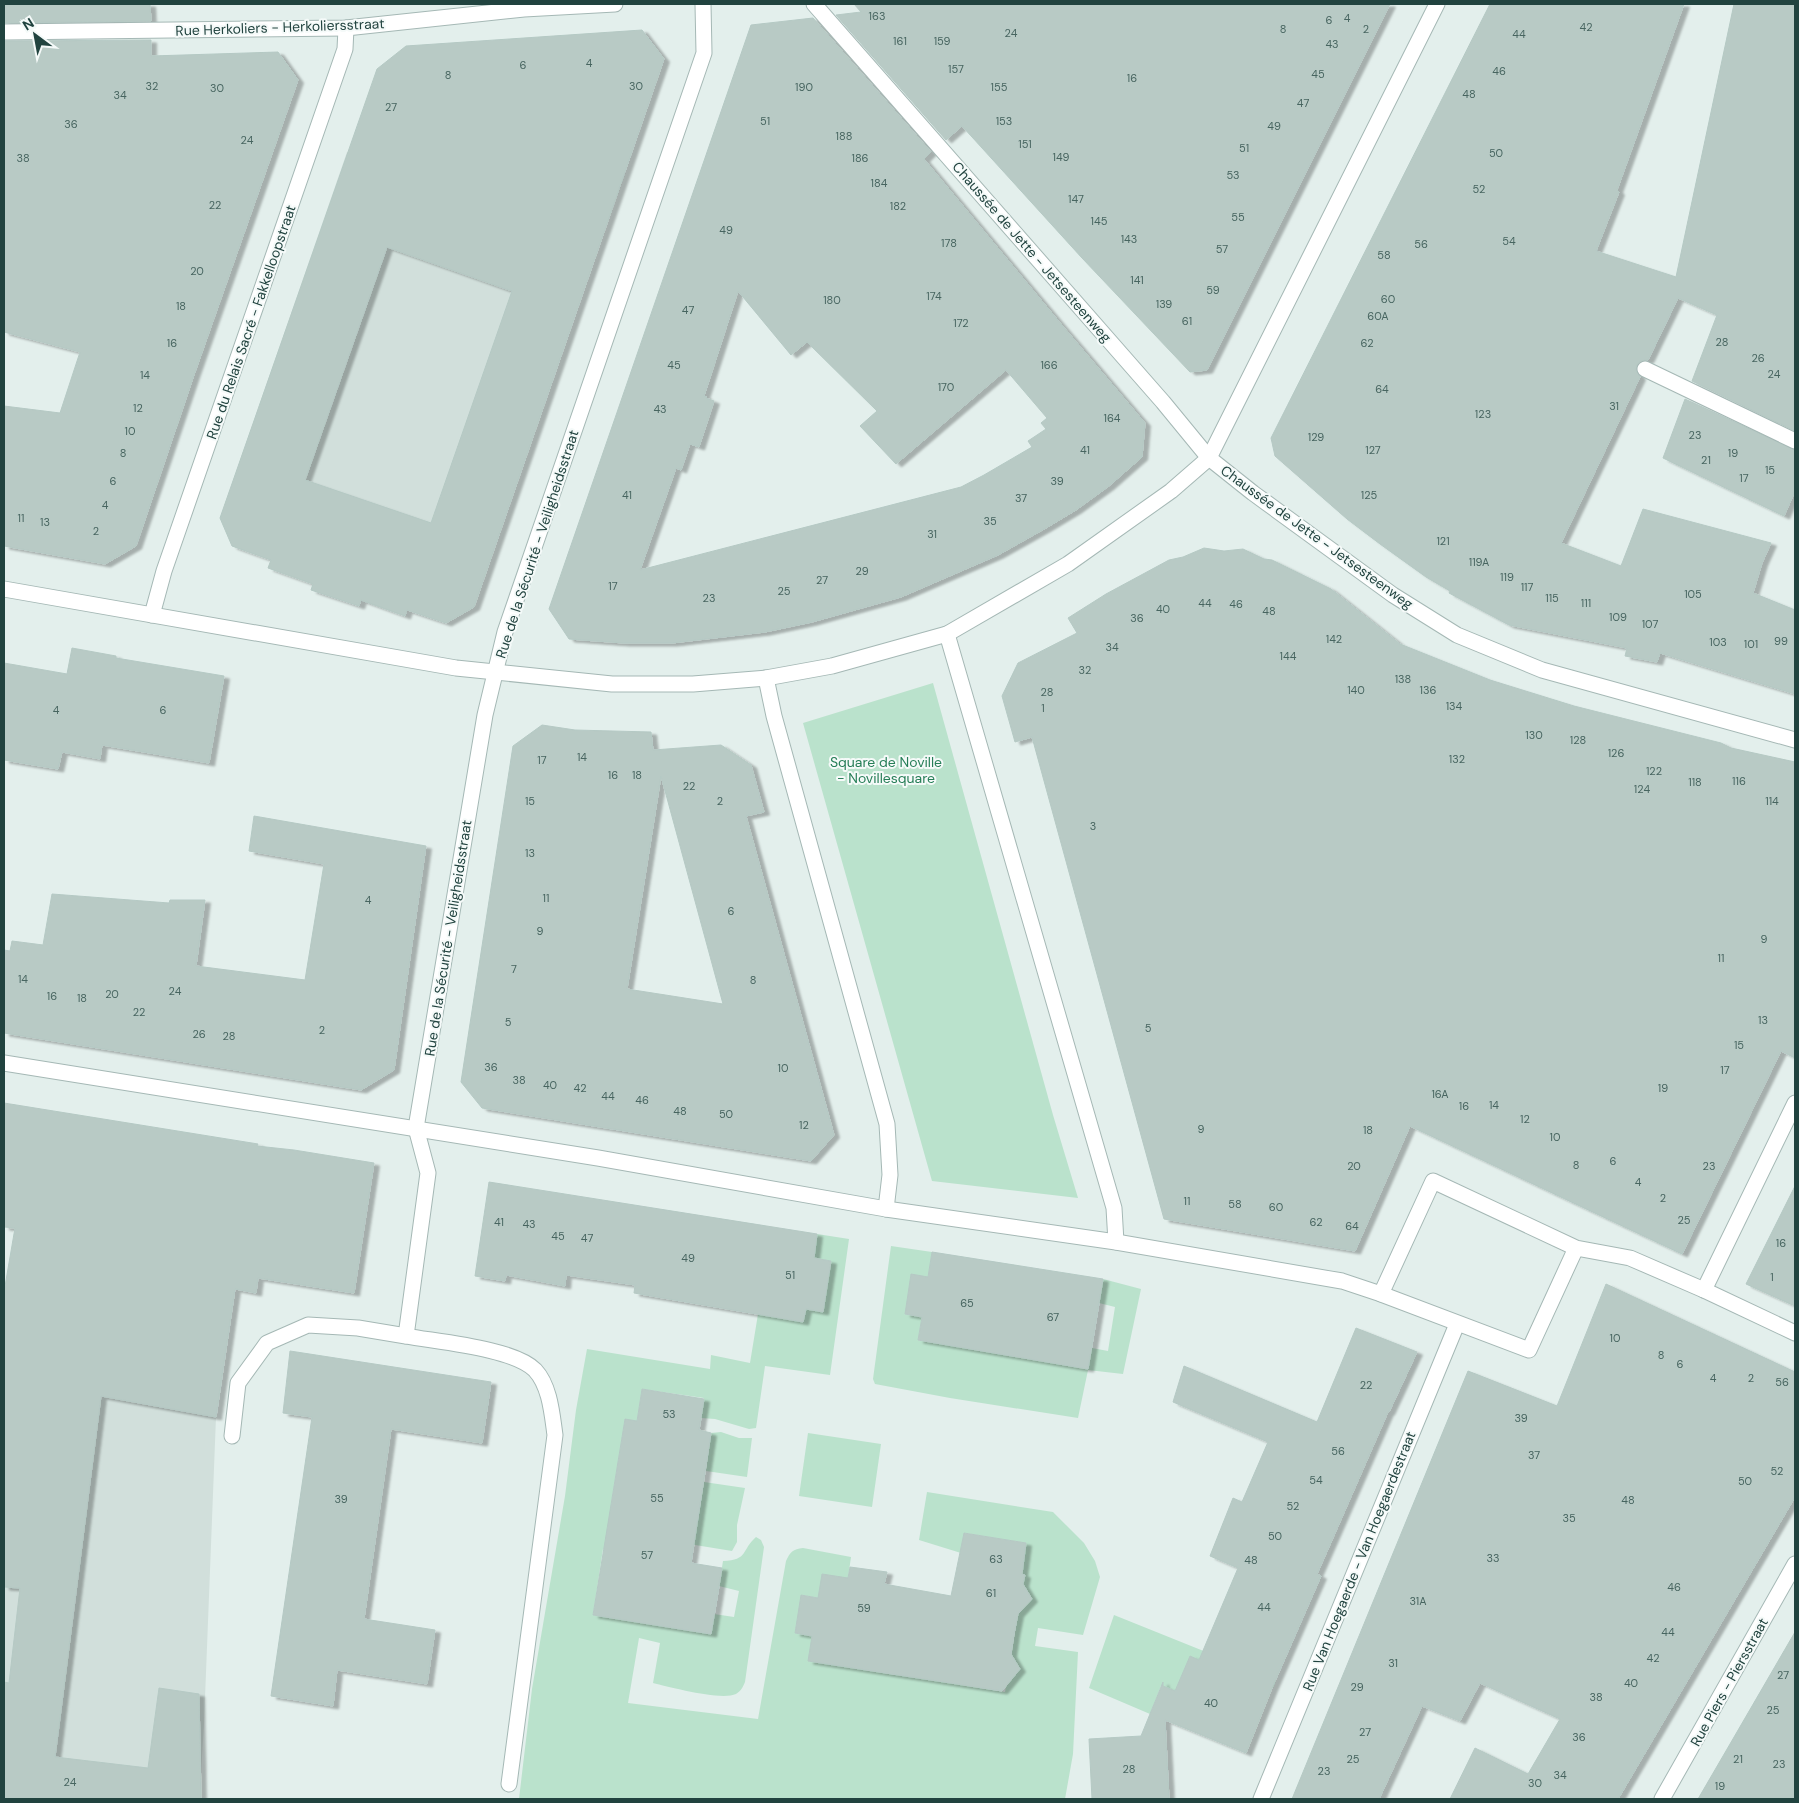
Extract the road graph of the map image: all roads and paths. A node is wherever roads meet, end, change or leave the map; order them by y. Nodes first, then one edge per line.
1 (615, 4) edge
2 (704, 4) edge
3 (814, 4) edge
4 (1437, 4) edge
5 (346, 28) junction
6 (4, 32) edge
7 (1645, 369) dead end
8 (1795, 441) edge
9 (1209, 458) junction
10 (4, 590) edge
11 (152, 615) junction
12 (947, 634) junction
13 (495, 672) junction
14 (766, 678) junction
15 (1795, 740) edge
16 (4, 1062) edge
17 (1795, 1103) edge
18 (416, 1128) junction
19 (886, 1209) junction
20 (1116, 1242) junction
21 (1576, 1248) junction
22 (1704, 1290) junction
23 (1381, 1294) junction
24 (1457, 1324) junction
25 (1795, 1333) edge
26 (406, 1336) junction
27 (232, 1436) dead end
28 (1795, 1564) edge
29 (509, 1784) dead end
30 (1261, 1799) edge
31 (1662, 1799) edge

1 - 5 street, Rue Herkoliers - Herkoliersstraat
2 - 13 street, Rue de la Sécurité - Veiligheidsstraat
3 - 9 street, Chaussée de Jette - Jetsesteenweg
4 - 9 street
5 - 6 street, Rue Herkoliers - Herkoliersstraat
5 - 11 street, Rue du Relais Sacré - Fakkelloopstraat
7 - 8 street
9 - 12 street
9 - 15 street, Chaussée de Jette - Jetsesteenweg
10 - 11 street
11 - 13 street
12 - 14 street
12 - 20 street
13 - 14 street
13 - 18 street, Rue de la Sécurité - Veiligheidsstraat
14 - 19 street
16 - 18 street
17 - 22 street
18 - 19 street
18 - 26 street
19 - 20 street
20 - 23 street
21 - 22 street
21 - 23 street
21 - 24 street
22 - 25 street
23 - 24 street
24 - 30 street, Rue Van Hoegaerde - Van Hoegaerdestraat
26 - 27 street
26 - 29 street
28 - 31 street, Rue Piers - Piersstraat

